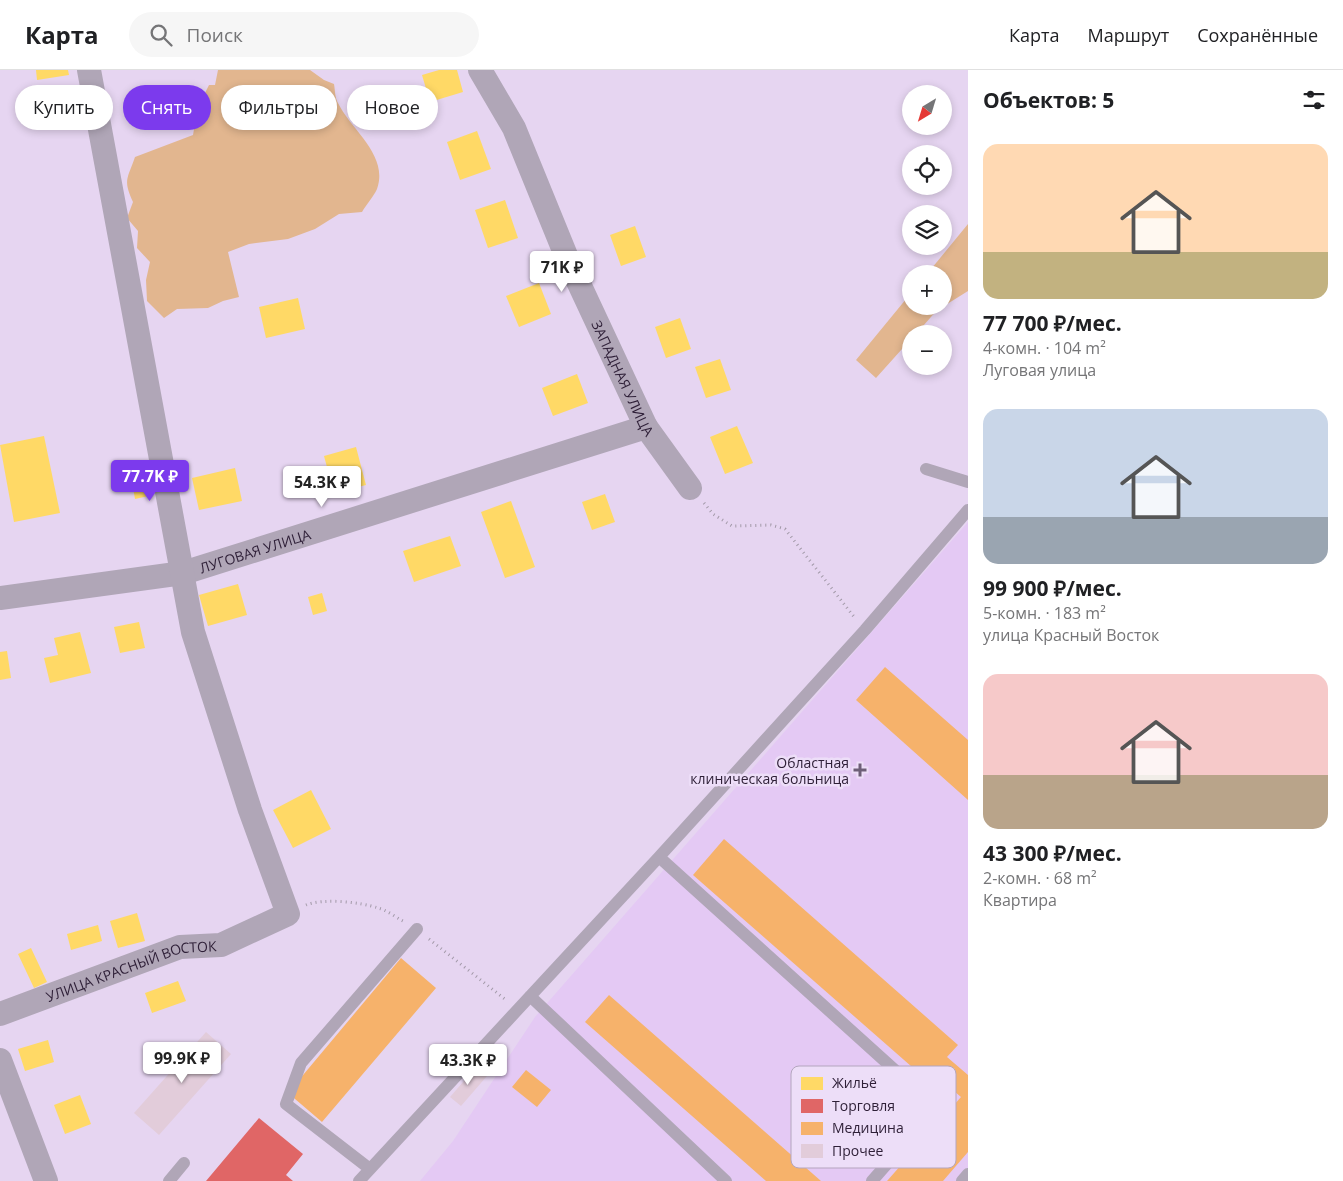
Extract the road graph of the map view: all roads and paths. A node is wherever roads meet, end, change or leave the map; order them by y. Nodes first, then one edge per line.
1 (89, 70) edge
2 (480, 70) edge
3 (646, 427) junction
4 (926, 469) dead end
5 (968, 482) edge
6 (690, 488) dead end
7 (968, 510) edge
8 (713, 514) dead end
9 (182, 572) junction
10 (0, 598) edge
11 (865, 630) junction
12 (659, 858) junction
13 (417, 929) dead end
14 (530, 996) junction
15 (0, 1014) edge
16 (0, 1060) edge
17 (890, 1066) edge
18 (184, 1164) dead end
19 (883, 1168) edge
20 (370, 1169) junction
21 (968, 1174) edge
22 (46, 1181) edge
23 (169, 1181) edge
24 (359, 1181) edge
25 (726, 1181) edge
26 (872, 1181) edge
27 (962, 1181) edge

1 - 9 street
2 - 3 street, ЗАПАДНАЯ УЛИЦА
3 - 6 street, ЗАПАДНАЯ УЛИЦА
3 - 9 street, ЛУГОВАЯ УЛИЦА
4 - 5 lane
7 - 11 lane
8 - 11 path
9 - 10 street, ЛУГОВАЯ УЛИЦА
9 - 15 street, УЛИЦА КРАСНЫЙ ВОСТОК
11 - 12 lane
12 - 14 lane
12 - 17 lane
13 - 20 lane
14 - 20 lane
14 - 25 lane
16 - 22 street
18 - 23 lane
19 - 26 lane
20 - 24 lane
21 - 27 lane

